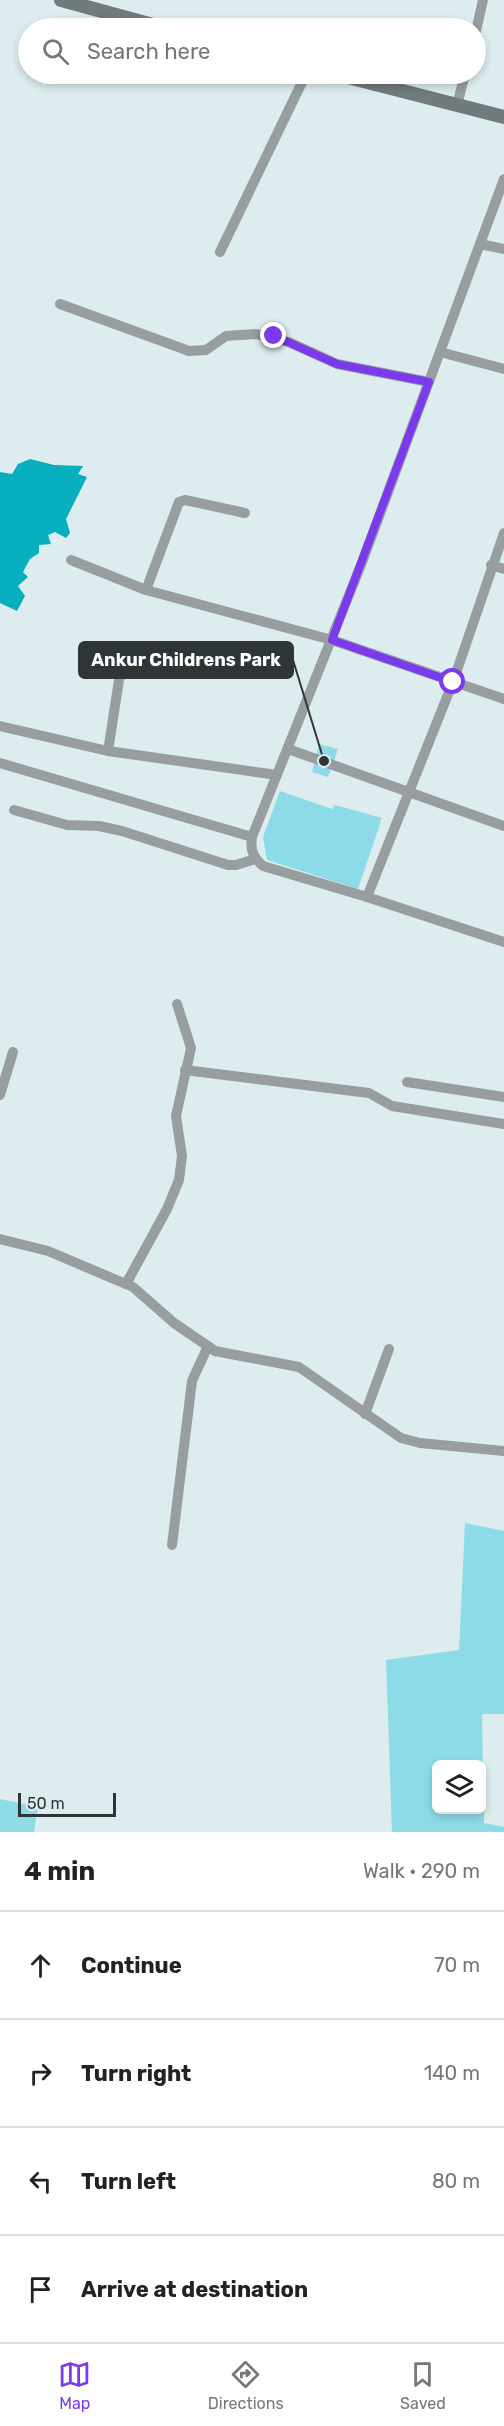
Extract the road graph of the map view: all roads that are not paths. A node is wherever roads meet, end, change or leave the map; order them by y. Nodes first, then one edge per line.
1 (62, 0) edge
2 (483, 0) edge
3 (128, 18) edge
4 (479, 18) edge
5 (301, 84) edge
6 (375, 84) edge
7 (462, 84) edge
8 (457, 105) junction
9 (504, 117) edge
10 (504, 179) edge
11 (480, 244) junction
12 (504, 249) edge
13 (220, 252) dead end
14 (60, 304) dead end
15 (440, 352) junction
16 (504, 369) edge
17 (429, 382) junction
18 (245, 513) dead end
19 (504, 533) edge
20 (71, 560) dead end
21 (491, 565) junction
22 (504, 569) edge
23 (146, 590) junction
24 (332, 640) junction
25 (150, 650) dead end
26 (453, 682) junction
27 (504, 699) edge
28 (0, 726) edge
29 (288, 749) junction
30 (108, 751) junction
31 (0, 763) edge
32 (277, 775) junction
33 (408, 794) junction
34 (15, 810) dead end
35 (504, 826) edge
36 (252, 837) junction
37 (255, 859) junction
38 (367, 897) junction
39 (504, 942) edge
40 (177, 1004) dead end
41 (13, 1052) dead end
42 (185, 1070) junction
43 (406, 1082) dead end
44 (0, 1095) edge
45 (504, 1097) edge
46 (504, 1124) edge
47 (0, 1239) edge
48 (126, 1284) junction
49 (208, 1346) junction
50 (389, 1349) dead end
51 (365, 1414) junction
52 (504, 1451) edge
53 (172, 1545) dead end

1 - 3 main road
2 - 4 street
5 - 13 street
6 - 8 main road
7 - 8 street
8 - 9 main road
10 - 11 street
11 - 12 street
11 - 15 street
14 - 17 street
15 - 16 street
15 - 17 street
17 - 24 street
18 - 23 street
19 - 21 street
20 - 23 street
21 - 22 street
21 - 26 street
23 - 24 street
24 - 26 street
24 - 29 street
25 - 30 street
26 - 27 street
26 - 33 street
28 - 30 street
29 - 32 street
29 - 33 street
30 - 32 street
31 - 36 street
32 - 36 street
33 - 35 street
33 - 38 street
34 - 37 street
36 - 37 street
37 - 38 street
38 - 39 street
40 - 42 street
41 - 44 street
42 - 46 street
42 - 48 street
43 - 45 street
47 - 48 street
48 - 49 street
49 - 51 street
49 - 53 street
50 - 51 street
51 - 52 street

